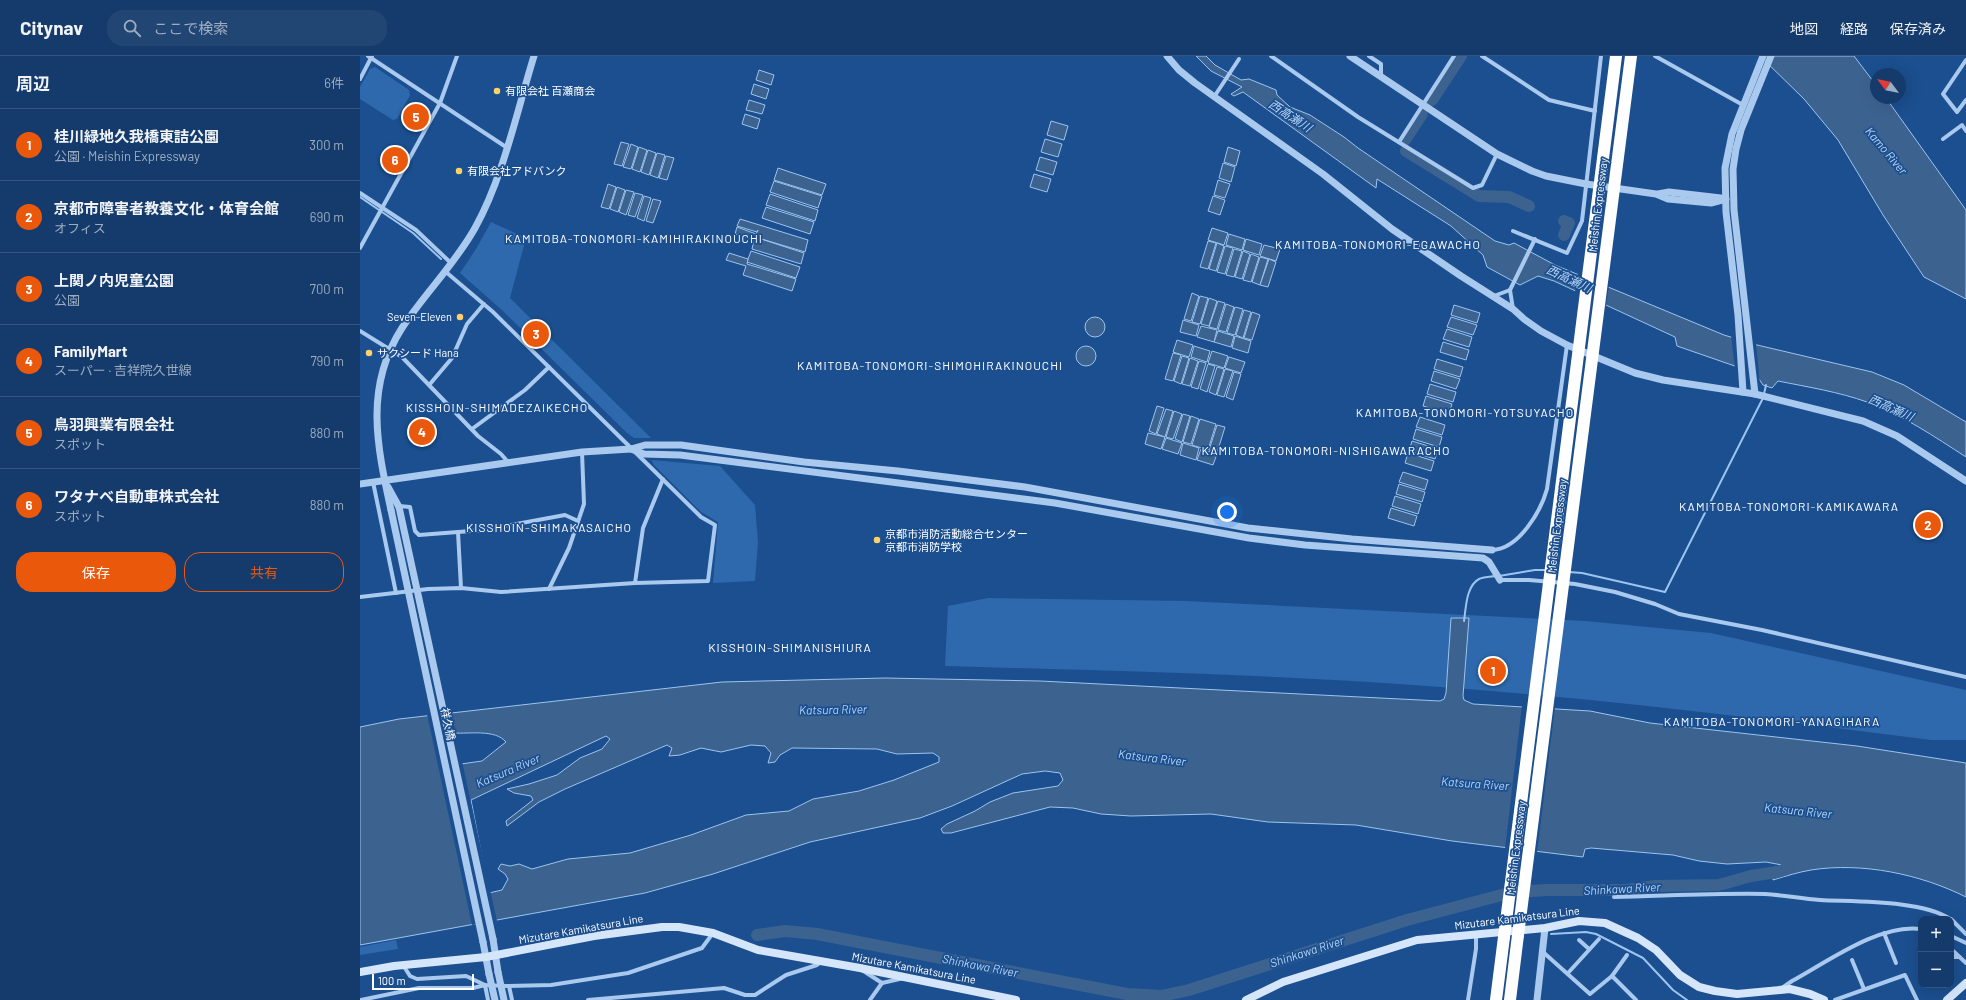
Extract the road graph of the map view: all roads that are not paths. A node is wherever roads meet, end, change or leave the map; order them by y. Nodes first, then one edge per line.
1 (457, 56) edge
2 (534, 56) edge
3 (1167, 56) edge
4 (1271, 56) edge
5 (1350, 56) edge
6 (1369, 56) edge
7 (1454, 56) edge
8 (1482, 56) edge
9 (1601, 56) edge
10 (1616, 56) edge
11 (1631, 56) edge
12 (1655, 56) edge
13 (1763, 56) edge
14 (1771, 56) edge
15 (370, 57) edge
16 (1239, 59) dead end
17 (1966, 60) edge
18 (1380, 77) junction
19 (360, 79) edge
20 (1215, 95) junction
21 (1966, 100) edge
22 (440, 103) junction
23 (1423, 105) junction
24 (1743, 105) junction
25 (1595, 111) junction
26 (1966, 131) edge
27 (1943, 139) dead end
28 (1399, 142) junction
29 (506, 147) junction
30 (1497, 154) junction
31 (1586, 184) junction
32 (360, 193) edge
33 (1726, 199) junction
34 (1733, 199) junction
35 (382, 207) junction
36 (1513, 231) dead end
37 (1535, 239) junction
38 (360, 248) edge
39 (452, 264) junction
40 (446, 272) junction
41 (1510, 290) junction
42 (1494, 297) junction
43 (484, 304) junction
44 (1513, 309) junction
45 (1738, 314) junction
46 (1747, 314) junction
47 (360, 331) edge
48 (1567, 345) junction
49 (389, 350) junction
50 (549, 367) junction
51 (430, 384) junction
52 (1743, 392) junction
53 (1755, 394) junction
54 (472, 429) junction
55 (631, 449) junction
56 (582, 452) junction
57 (508, 462) junction
58 (663, 479) junction
59 (385, 480) junction
60 (1966, 481) edge
61 (373, 482) junction
62 (360, 484) edge
63 (398, 506) junction
64 (1178, 515) junction
65 (578, 521) junction
66 (1176, 526) junction
67 (458, 532) junction
68 (1492, 550) joint
69 (1500, 580) joint
70 (635, 582) junction
71 (461, 588) junction
72 (549, 589) junction
73 (396, 592) junction
74 (360, 597) edge
75 (1966, 677) edge
76 (1614, 897) dead end
77 (1944, 916) edge
78 (1954, 922) edge
79 (1545, 928) junction
80 (1918, 929) edge
81 (713, 933) junction
82 (1884, 933) junction
83 (1966, 934) edge
84 (1476, 935) junction
85 (1954, 937) edge
86 (1599, 939) dead end
87 (1579, 940) dead end
88 (1966, 943) edge
89 (1589, 949) junction
90 (1543, 952) junction
91 (1954, 952) edge
92 (495, 955) junction
93 (1627, 955) dead end
94 (486, 957) junction
95 (1954, 957) edge
96 (1959, 957) junction
97 (1852, 960) dead end
98 (822, 962) junction
99 (1896, 963) dead end
100 (1966, 963) edge
101 (403, 965) junction
102 (860, 968) junction
103 (1902, 971) dead end
104 (360, 972) edge
105 (1568, 973) junction
106 (1905, 975) junction
107 (1612, 976) junction
108 (905, 978) junction
109 (1966, 982) edge
110 (882, 983) junction
111 (485, 985) junction
112 (509, 986) junction
113 (1782, 988) junction
114 (1864, 989) junction
115 (1007, 999) edge
116 (361, 1000) edge
117 (488, 1000) edge
118 (495, 1000) edge
119 (504, 1000) edge
120 (512, 1000) edge
121 (588, 1000) edge
122 (870, 1000) edge
123 (1016, 1000) edge
124 (1246, 1000) edge
125 (1468, 1000) edge
126 (1496, 1000) edge
127 (1510, 1000) edge
128 (1537, 1000) edge
129 (1636, 1000) edge
130 (1824, 1000) edge
131 (1835, 1000) edge
132 (1917, 1000) edge
133 (1947, 1000) edge

1 - 22 street
2 - 29 street, 祥久橋
3 - 20 street
4 - 28 street
5 - 18 street
6 - 18 street
7 - 23 street
8 - 25 street
9 - 25 street
10 - 126 highway, Meishin Expressway, bridge
11 - 127 highway, Meishin Expressway, bridge
12 - 24 street
13 - 24 street
14 - 34 street
15 - 19 street
15 - 22 street
16 - 20 street
17 - 21 street
18 - 23 street
20 - 42 street
22 - 29 street
22 - 35 street
23 - 28 street
23 - 30 street
24 - 33 street
25 - 31 street
26 - 27 street
28 - 30 street
29 - 39 street, 祥久橋
30 - 31 street
31 - 33 street
31 - 37 street
32 - 35 street
33 - 34 street
33 - 45 street
34 - 46 street
35 - 38 street
35 - 39 street
36 - 37 street
37 - 41 street
39 - 40 street, 祥久橋
40 - 43 street
40 - 49 street, 祥久橋
41 - 42 street
41 - 44 street
42 - 44 street
43 - 50 street
43 - 51 street
44 - 48 street
45 - 46 street
45 - 52 street
46 - 53 street
47 - 49 street
48 - 52 street
48 - 68 street
49 - 51 street
49 - 59 street, 祥久橋
50 - 54 street
50 - 55 street
51 - 54 street
52 - 53 street
53 - 60 street
54 - 57 street
55 - 56 street
55 - 58 street
55 - 64 street
55 - 66 street
56 - 57 street
56 - 65 street
57 - 59 street
58 - 70 street
58 - 70 street
59 - 61 street
59 - 63 street, 祥久橋
59 - 94 street, 祥久橋, bridge
61 - 62 street
61 - 73 street
63 - 67 street
63 - 92 street, 祥久橋, bridge
64 - 66 street
64 - 68 street
65 - 67 street
65 - 72 street
66 - 69 street
67 - 71 street
69 - 75 street
70 - 72 street
71 - 72 street
71 - 73 street
73 - 74 street
76 - 77 street
78 - 83 street
79 - 84 main road, Mizutare Kamikatsura Line
79 - 90 street
79 - 113 main road, Mizutare Kamikatsura Line
80 - 82 street
81 - 92 main road, Mizutare Kamikatsura Line
81 - 98 main road, Mizutare Kamikatsura Line
81 - 112 street
82 - 99 street
82 - 113 street
84 - 124 main road, Mizutare Kamikatsura Line
84 - 125 street
85 - 88 street
86 - 89 street
87 - 89 street
89 - 105 street
90 - 105 street
90 - 128 street
91 - 96 street
92 - 94 main road, Mizutare Kamikatsura Line
92 - 119 street, 祥久橋, bridge
93 - 107 street
94 - 101 main road, Mizutare Kamikatsura Line
94 - 118 street, 祥久橋, bridge
95 - 96 street
96 - 100 street
97 - 114 street
98 - 102 main road, Mizutare Kamikatsura Line
98 - 121 street
101 - 104 main road, Mizutare Kamikatsura Line
101 - 111 street
102 - 108 main road, Mizutare Kamikatsura Line
102 - 110 street
103 - 106 street
105 - 107 street
106 - 114 street
106 - 132 street
107 - 129 street
108 - 110 street
108 - 115 main road, Mizutare Kamikatsura Line
109 - 133 main road
110 - 122 street
111 - 112 street
111 - 116 street
111 - 117 street
112 - 120 street
113 - 130 main road, Mizutare Kamikatsura Line
114 - 131 street
115 - 123 main road, Mizutare Kamikatsura Line

